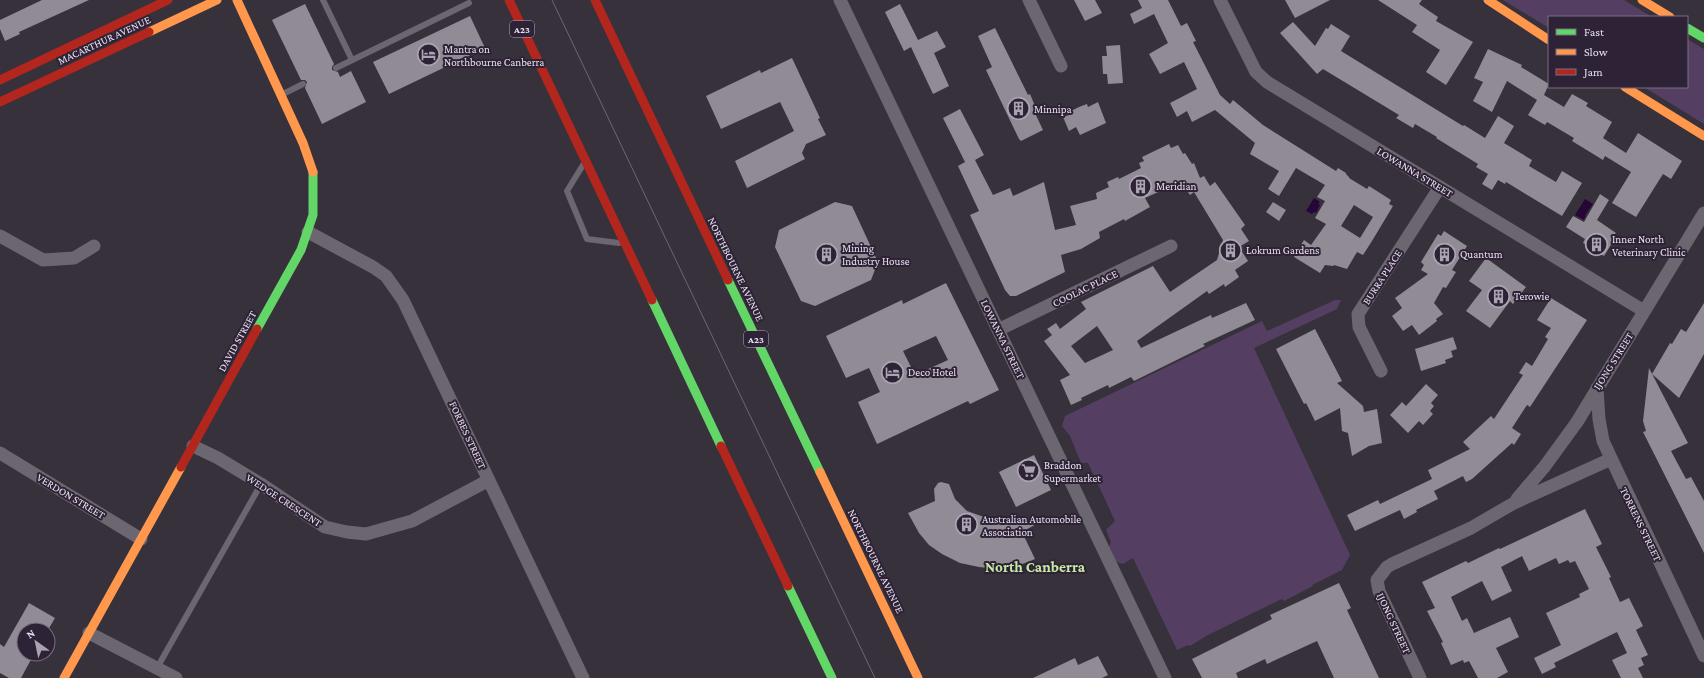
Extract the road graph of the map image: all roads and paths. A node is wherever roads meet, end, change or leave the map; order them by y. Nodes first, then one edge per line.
1 (168, 0) edge
2 (217, 0) edge
3 (237, 0) edge
4 (323, 0) edge
5 (509, 0) edge
6 (595, 0) edge
7 (840, 0) edge
8 (1029, 0) edge
9 (1220, 0) edge
10 (1488, 0) edge
11 (1642, 0) edge
12 (469, 3) dead end
13 (1668, 16) edge
14 (1688, 29) edge
15 (1704, 38) edge
16 (1548, 39) edge
17 (352, 60) junction
18 (1061, 66) dead end
19 (336, 68) dead end
20 (0, 80) edge
21 (303, 84) dead end
22 (1627, 88) edge
23 (281, 95) junction
24 (0, 102) edge
25 (1704, 136) edge
26 (585, 161) junction
27 (1440, 188) junction
28 (1704, 213) edge
29 (308, 232) junction
30 (0, 236) edge
31 (625, 244) junction
32 (94, 246) dead end
33 (1171, 246) dead end
34 (1644, 311) junction
35 (998, 330) junction
36 (1381, 371) dead end
37 (1597, 388) junction
38 (193, 446) junction
39 (0, 453) edge
40 (1611, 459) junction
41 (489, 480) junction
42 (261, 484) junction
43 (1514, 503) junction
44 (142, 539) junction
45 (89, 633) junction
46 (1704, 656) edge
47 (157, 668) junction
48 (64, 678) edge
49 (176, 678) edge
50 (582, 678) edge
51 (832, 678) edge
52 (918, 678) edge
53 (1165, 678) edge
54 (1420, 678) edge

1 - 20 main road, MACARTHUR AVENUE
2 - 24 main road, MACARTHUR AVENUE
3 - 23 main road, DAVID STREET
4 - 17 lane
5 - 26 main road, A23
6 - 52 main road, NORTHBOURNE AVENUE / A23
7 - 35 street, LOWANNA STREET
8 - 18 street
9 - 27 street, LOWANNA STREET
10 - 16 main road
11 - 13 main road
12 - 17 lane
14 - 15 main road
17 - 19 lane
21 - 23 lane
22 - 25 main road
23 - 29 main road, DAVID STREET
26 - 31 main road, A23
26 - 31 lane
27 - 34 street, LOWANNA STREET
27 - 36 street, BURRA PLACE
28 - 34 street, IJONG STREET
29 - 38 main road, DAVID STREET
29 - 41 street, FORBES STREET
30 - 32 street
31 - 51 main road, A23
33 - 35 street, COOLAC PLACE
34 - 37 street, IJONG STREET
35 - 53 street, LOWANNA STREET
37 - 40 street, TORRENS STREET
37 - 43 street, IJONG STREET
38 - 42 street, WEDGE CRESCENT
38 - 44 main road, DAVID STREET
39 - 44 street, VERDON STREET
40 - 43 street, IJONG STREET
40 - 46 street, TORRENS STREET
41 - 42 street, WEDGE CRESCENT
41 - 50 street, FORBES STREET
42 - 47 lane
43 - 54 street, IJONG STREET
44 - 45 main road, DAVID STREET
45 - 47 street
45 - 48 main road, DAVID STREET
47 - 49 street

